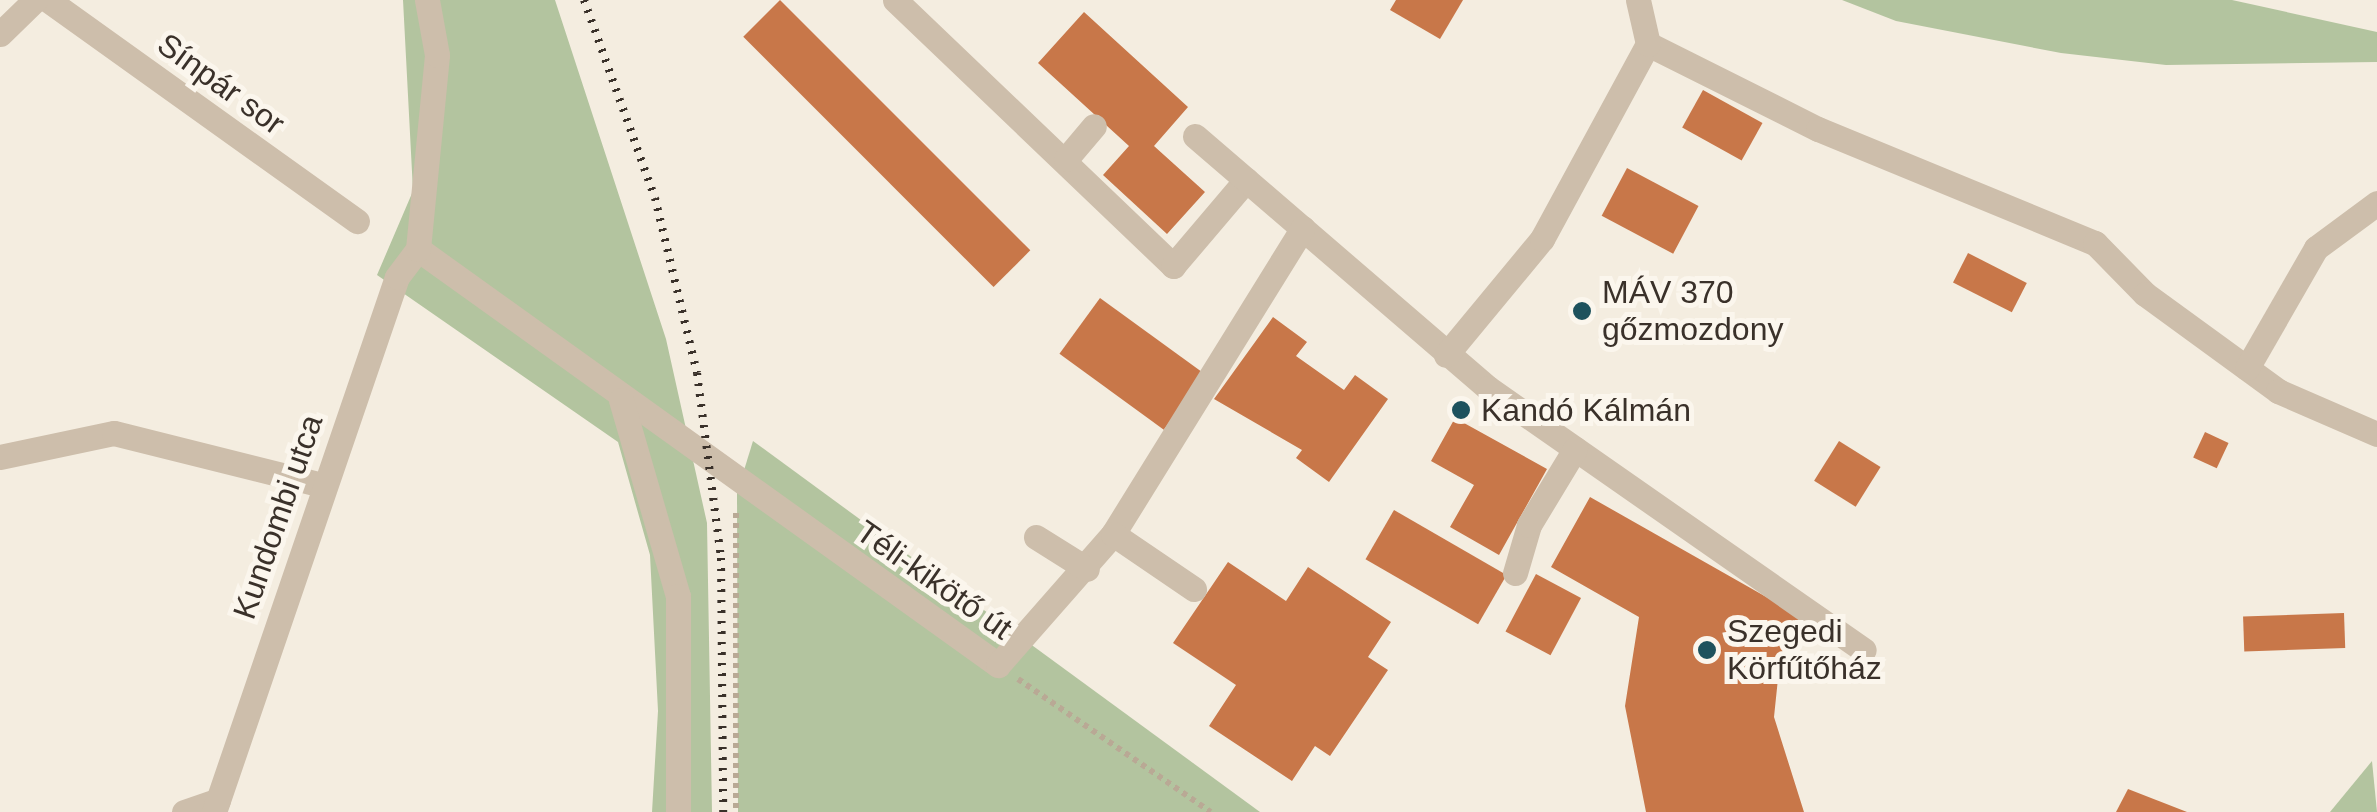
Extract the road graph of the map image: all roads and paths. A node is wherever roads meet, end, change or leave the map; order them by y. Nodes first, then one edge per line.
1 (34, 0) edge
2 (48, 0) edge
3 (427, 0) edge
4 (895, 0) edge
5 (1638, 0) edge
6 (0, 34) edge
7 (1648, 44) junction
8 (1094, 126) dead end
9 (1195, 136) dead end
10 (1066, 159) junction
11 (1246, 180) junction
12 (2377, 203) edge
13 (357, 221) dead end
14 (1303, 228) junction
15 (418, 249) junction
16 (1446, 355) junction
17 (2247, 368) junction
18 (621, 400) junction
19 (2377, 434) edge
20 (1575, 449) junction
21 (0, 457) edge
22 (734, 478) junction
23 (322, 484) junction
24 (1113, 534) junction
25 (1036, 537) dead end
26 (1087, 570) junction
27 (1515, 574) dead end
28 (1194, 589) dead end
29 (1864, 650) dead end
30 (998, 664) junction
31 (216, 806) edge
32 (184, 812) edge
33 (678, 812) edge
34 (736, 812) edge
35 (1211, 812) edge

1 - 6 street
2 - 13 street, Sínpár sor
3 - 15 street
4 - 10 street
5 - 7 street
7 - 16 street
7 - 17 street
8 - 10 street
9 - 11 street
10 - 11 street
11 - 14 street
12 - 17 street
14 - 16 street
14 - 24 street
15 - 18 street, Téli-kikötő út
15 - 23 street, Kundombi utca
16 - 20 street
17 - 19 street
18 - 22 street, Téli-kikötő út
18 - 33 street
20 - 27 street
20 - 29 street
21 - 23 street
22 - 30 street, Téli-kikötő út
22 - 34 path
23 - 31 street, Kundombi utca
24 - 26 street
24 - 28 street
25 - 26 street
26 - 30 street
30 - 35 path, Téli-kikötő út
31 - 32 street

